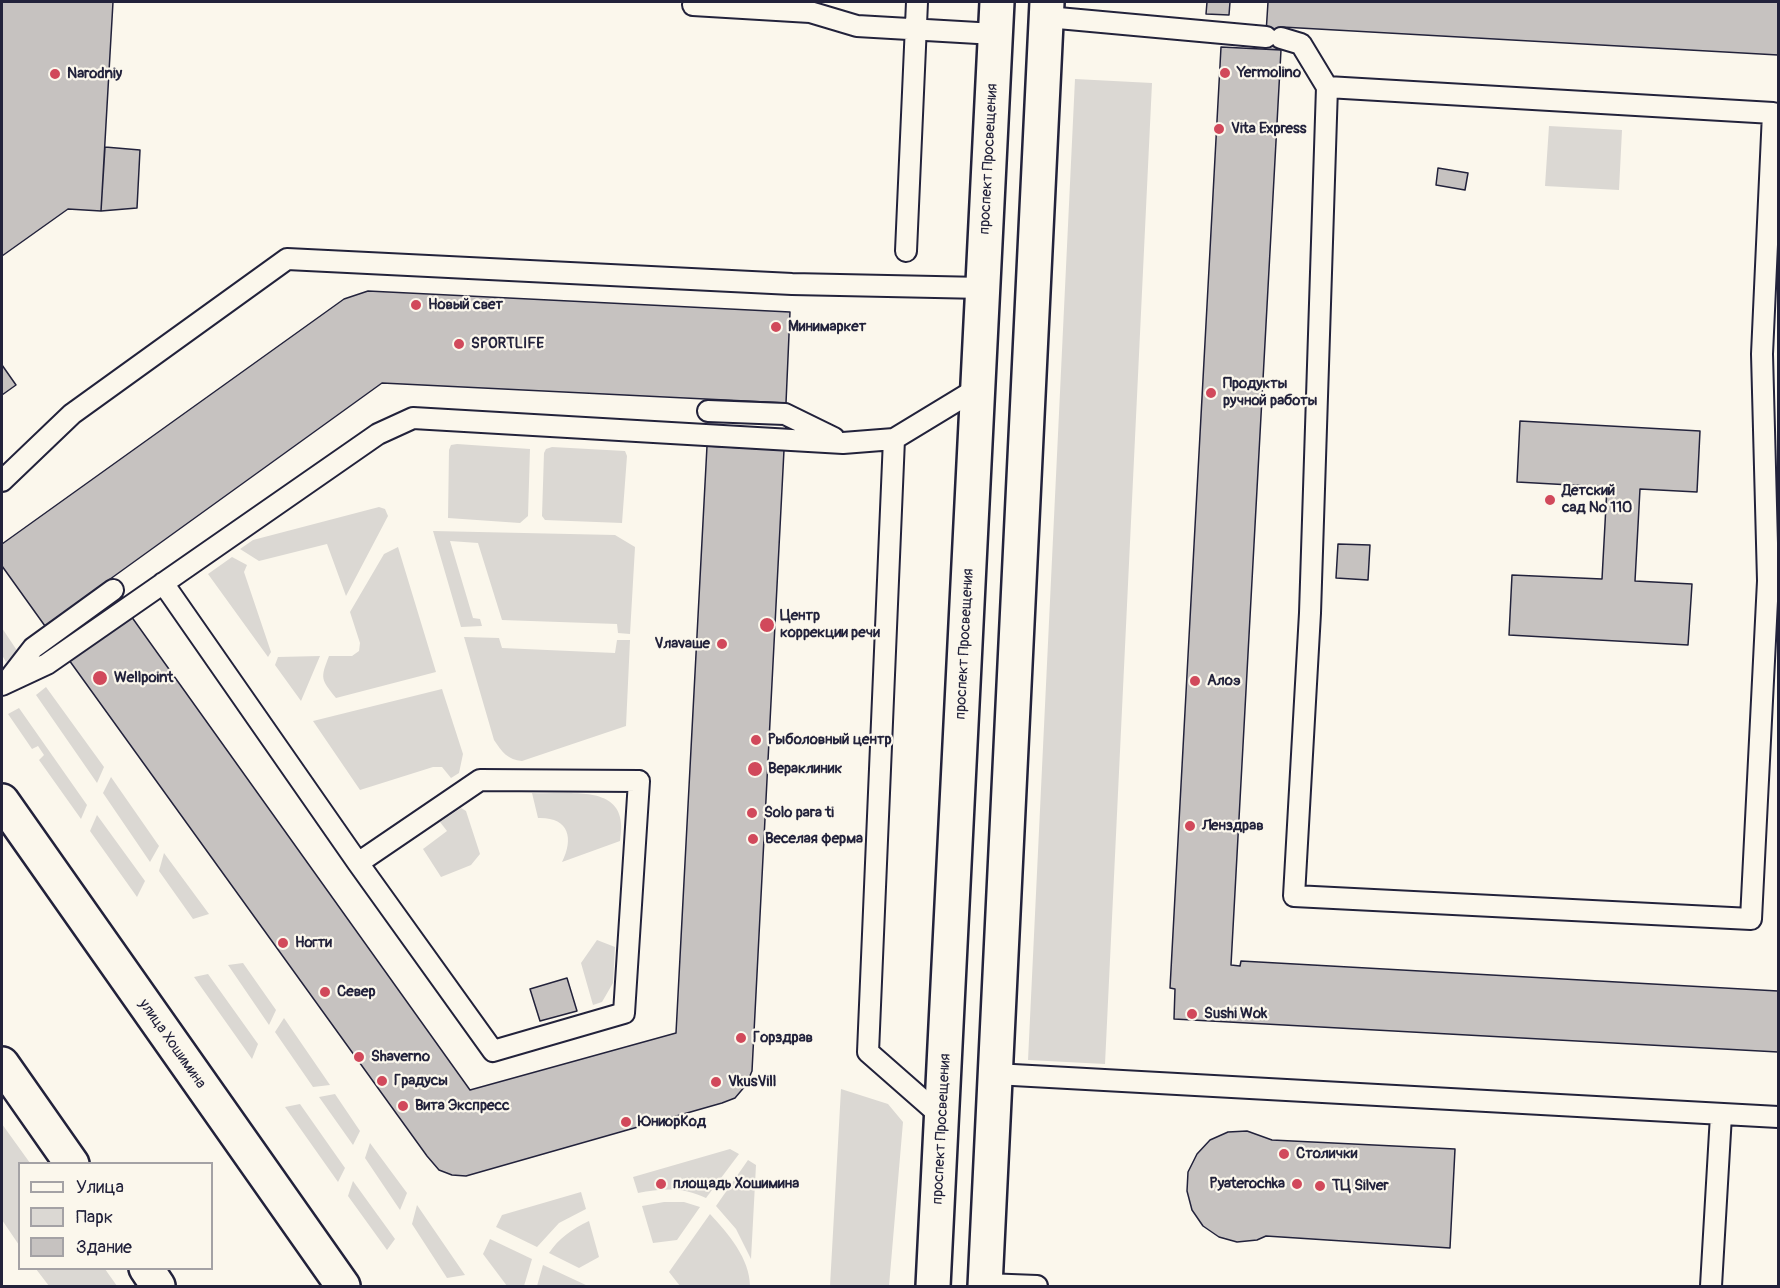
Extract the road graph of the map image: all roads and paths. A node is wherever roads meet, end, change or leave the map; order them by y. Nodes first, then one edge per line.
1 (916, 2) edge
2 (997, 2) edge
3 (693, 5) dead end
4 (1047, 9) edge
5 (915, 30) junction
6 (995, 34) junction
7 (1327, 87) junction
8 (906, 251) dead end
9 (983, 288) junction
10 (978, 388) junction
11 (708, 411) dead end
12 (894, 439) junction
13 (843, 443) junction
14 (2, 481) edge
15 (1773, 581) edge
16 (163, 583) junction
17 (113, 590) dead end
18 (1772, 671) edge
19 (5, 683) edge
20 (2, 801) edge
21 (357, 863) junction
22 (2, 1064) edge
23 (995, 1074) junction
24 (1721, 1114) junction
25 (942, 1117) junction
26 (1779, 1117) edge
27 (71, 1162) edge
28 (147, 1270) edge
29 (985, 1285) edge
30 (158, 1287) edge
31 (343, 1287) edge
32 (933, 1287) edge
33 (1037, 1287) edge
34 (1711, 1287) edge

1 - 5 lane
2 - 6 main road, проспект Просвещения
3 - 5 lane
4 - 7 lane
4 - 23 main road
5 - 6 lane
5 - 8 lane
6 - 9 main road, проспект Просвещения
7 - 15 lane
7 - 18 lane
9 - 10 main road, проспект Просвещения
9 - 14 lane
10 - 12 lane
10 - 25 main road, проспект Просвещения
11 - 13 lane
12 - 13 lane
12 - 25 lane
13 - 16 lane
15 - 18 lane
16 - 19 lane
16 - 21 lane
17 - 19 lane
20 - 31 main road, улица Хошимина
21 - 21 lane
22 - 27 main road
23 - 24 lane
23 - 29 main road
24 - 26 lane
24 - 34 lane
25 - 32 main road, проспект Просвещения
28 - 30 main road
29 - 33 lane

